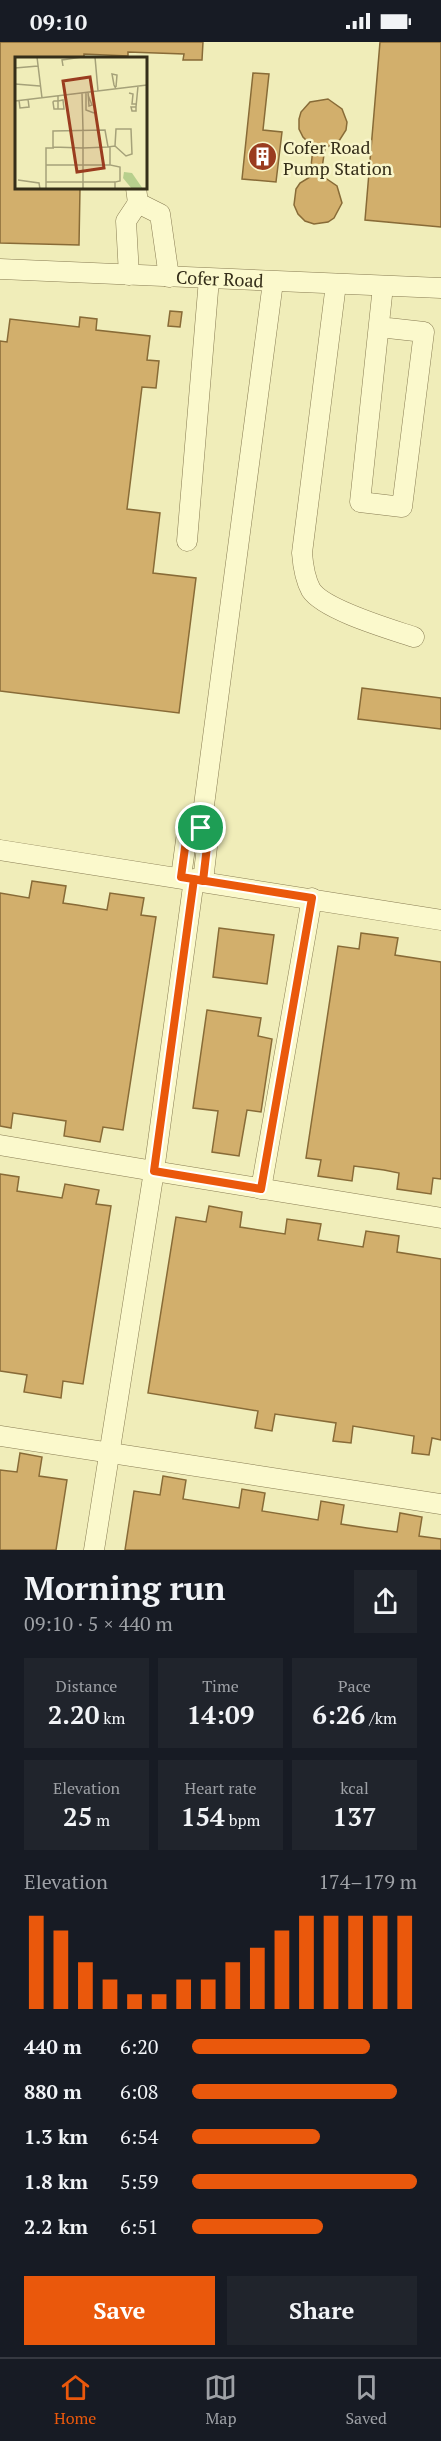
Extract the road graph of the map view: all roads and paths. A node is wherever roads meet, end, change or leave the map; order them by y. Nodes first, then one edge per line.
1 (137, 195) edge
2 (0, 270) edge
3 (129, 275) junction
4 (169, 277) junction
5 (209, 279) junction
6 (273, 282) junction
7 (336, 284) junction
8 (383, 286) junction
9 (441, 288) edge
10 (379, 327) junction
11 (187, 541) dead end
12 (414, 637) dead end
13 (0, 850) edge
14 (193, 879) junction
15 (312, 898) junction
16 (441, 920) edge
17 (0, 1145) edge
18 (154, 1171) junction
19 (261, 1189) junction
20 (441, 1218) edge
21 (0, 1436) edge
22 (109, 1453) junction
23 (441, 1504) edge
24 (94, 1550) edge

1 - 3 street
1 - 4 street
2 - 3 street, Cofer Road
3 - 4 street, Cofer Road
4 - 5 street, Cofer Road
5 - 6 street, Cofer Road
5 - 11 street
6 - 7 street, Cofer Road
6 - 14 street
7 - 8 street, Cofer Road
7 - 12 street
8 - 9 street, Cofer Road
8 - 10 street
10 - 10 street
13 - 14 street
14 - 15 street
14 - 18 street
15 - 16 street
15 - 19 street
17 - 18 street
18 - 19 street
18 - 22 street
19 - 20 street
21 - 22 street
22 - 23 street
22 - 24 street

